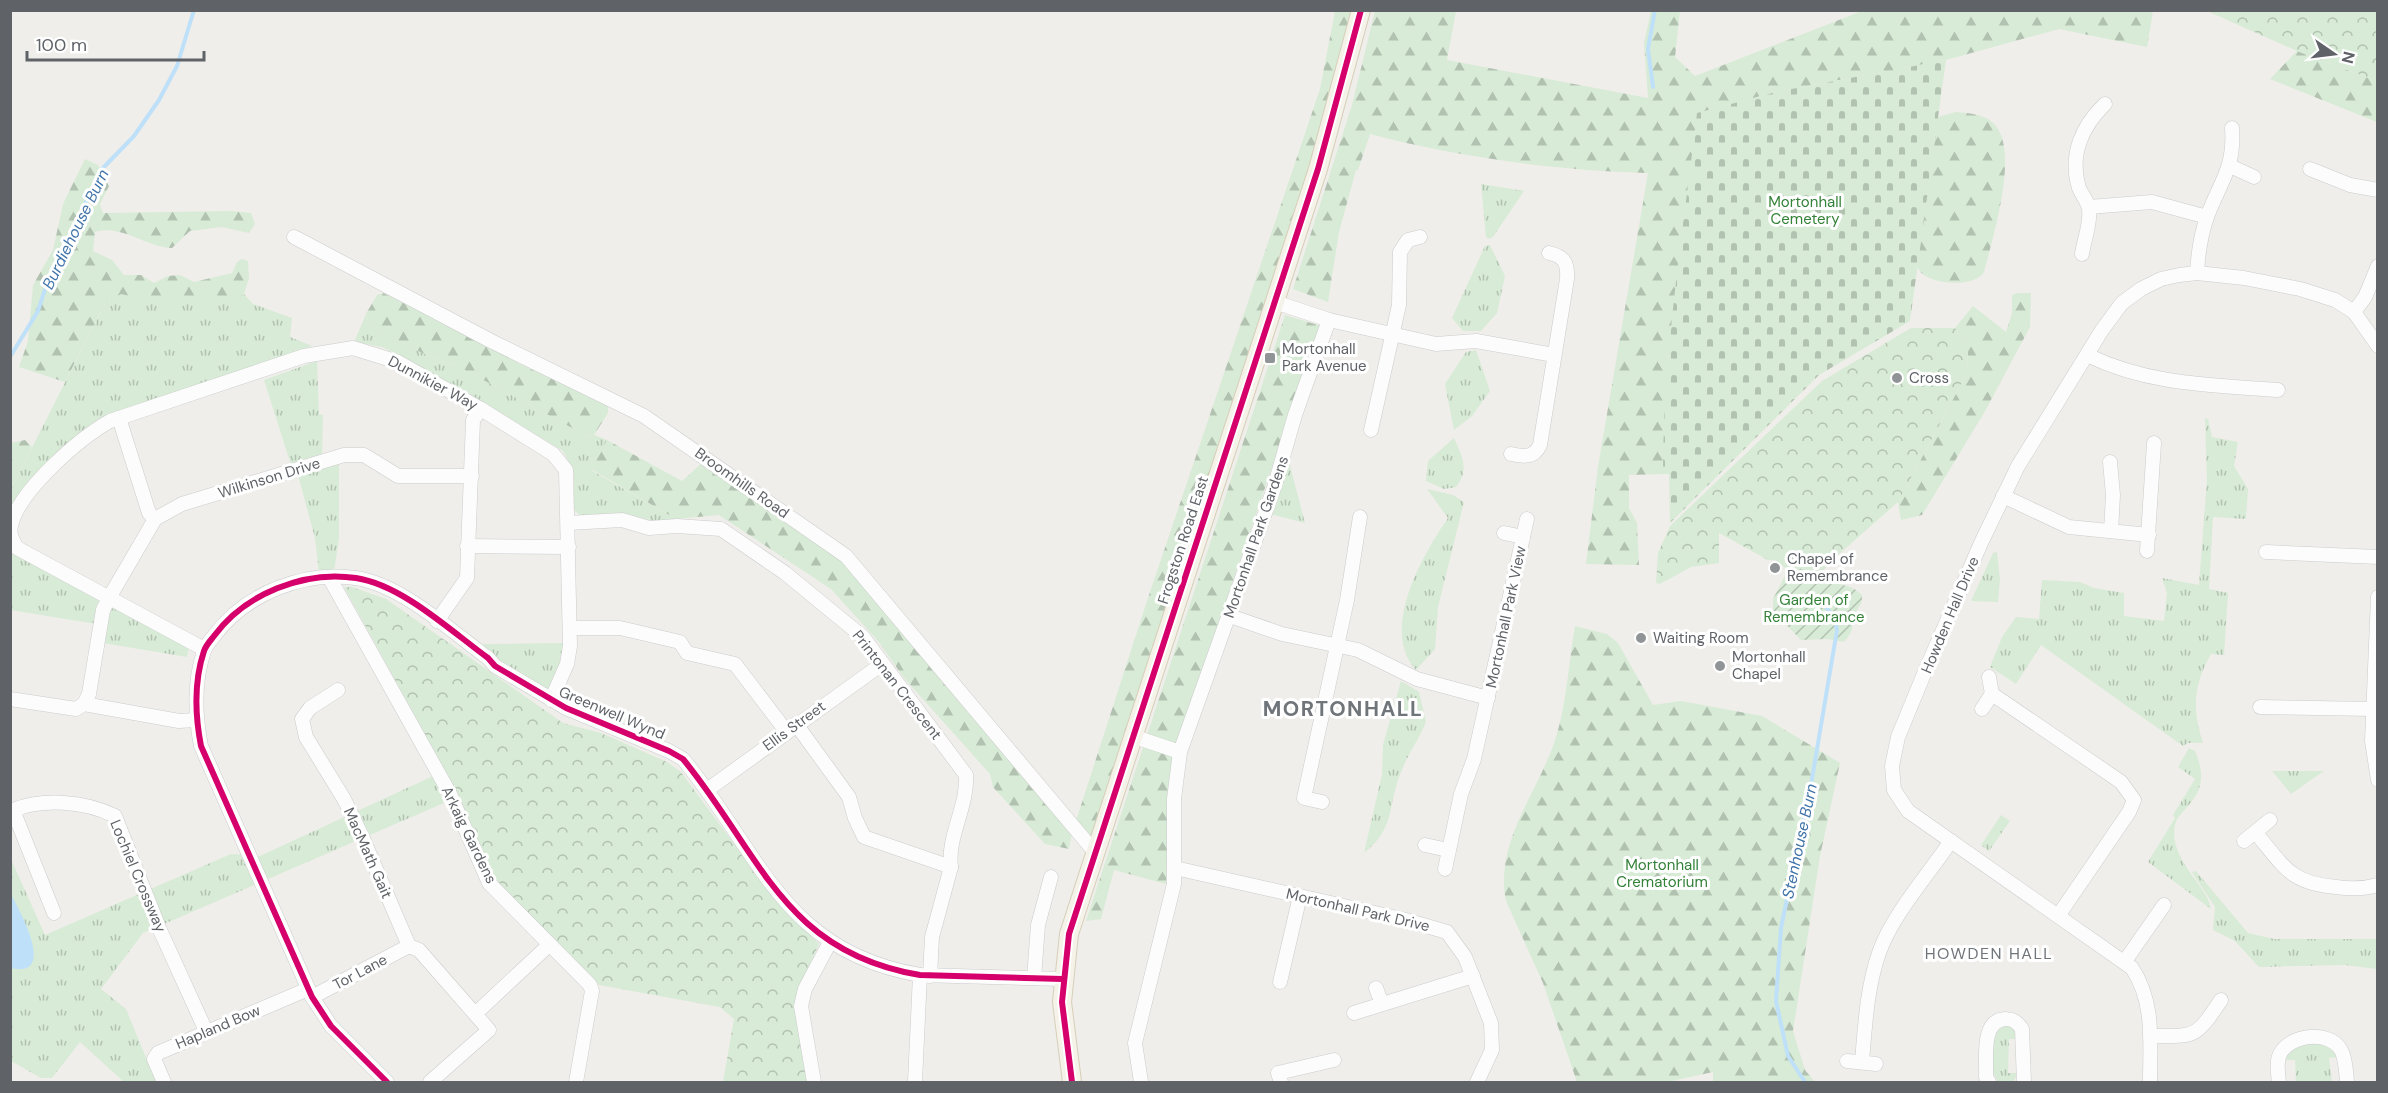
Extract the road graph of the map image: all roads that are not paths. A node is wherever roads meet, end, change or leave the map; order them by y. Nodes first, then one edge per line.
1 (1361, 10) edge
2 (2105, 104) dead end
3 (2232, 128) dead end
4 (2230, 166) junction
5 (2310, 169) dead end
6 (2254, 177) dead end
7 (2378, 190) edge
8 (2089, 207) junction
9 (2207, 218) junction
10 (294, 237) dead end
11 (1420, 237) dead end
12 (1549, 253) dead end
13 (2082, 254) dead end
14 (2378, 266) edge
15 (2197, 273) junction
16 (1275, 302) junction
17 (2354, 312) junction
18 (1329, 320) junction
19 (1392, 335) junction
20 (2378, 346) edge
21 (1554, 355) junction
22 (2087, 355) junction
23 (2278, 390) dead end
24 (481, 409) junction
25 (119, 418) junction
26 (1371, 430) dead end
27 (2154, 443) dead end
28 (1511, 454) dead end
29 (2110, 462) dead end
30 (472, 476) junction
31 (2002, 496) junction
32 (1360, 517) dead end
33 (155, 519) junction
34 (1527, 519) dead end
35 (568, 523) junction
36 (2111, 531) junction
37 (1504, 533) dead end
38 (2149, 535) junction
39 (1523, 537) junction
40 (11, 538) edge
41 (467, 546) junction
42 (569, 547) junction
43 (2147, 551) dead end
44 (2266, 552) dead end
45 (2378, 557) edge
46 (329, 577) junction
47 (2378, 597) edge
48 (109, 598) junction
49 (1230, 616) junction
50 (437, 621) junction
51 (570, 628) junction
52 (1337, 644) junction
53 (204, 649) junction
54 (882, 664) junction
55 (1989, 677) dead end
56 (338, 690) dead end
57 (1992, 694) junction
58 (1488, 698) junction
59 (10, 699) edge
60 (551, 700) junction
61 (84, 704) junction
62 (2260, 706) dead end
63 (1982, 709) dead end
64 (2373, 709) junction
65 (196, 720) junction
66 (791, 728) junction
67 (1132, 736) junction
68 (1180, 752) junction
69 (2378, 780) edge
70 (707, 790) junction
71 (1322, 802) dead end
72 (12, 809) edge
73 (2270, 820) dead end
74 (1951, 841) junction
75 (1425, 845) dead end
76 (1448, 850) junction
77 (1094, 851) junction
78 (951, 867) junction
79 (1175, 868) junction
80 (1445, 868) dead end
81 (1051, 878) dead end
82 (2378, 885) edge
83 (1300, 896) junction
84 (2164, 905) dead end
85 (54, 913) dead end
86 (2058, 916) junction
87 (830, 942) junction
88 (409, 946) junction
89 (548, 946) junction
90 (2125, 961) junction
91 (925, 976) junction
92 (1473, 976) junction
93 (1034, 978) junction
94 (1063, 979) junction
95 (1280, 982) dead end
96 (1376, 988) dead end
97 (310, 993) junction
98 (2221, 1000) dead end
99 (1382, 1004) junction
100 (1354, 1013) dead end
101 (475, 1014) junction
102 (206, 1031) junction
103 (2150, 1036) junction
104 (1334, 1060) dead end
105 (1847, 1061) dead end
106 (164, 1083) edge
107 (387, 1083) edge
108 (430, 1083) edge
109 (576, 1083) edge
110 (814, 1083) edge
111 (915, 1083) edge
112 (1072, 1083) edge
113 (1141, 1083) edge
114 (1281, 1083) edge
115 (1477, 1083) edge
116 (1989, 1083) edge
117 (2024, 1083) edge
118 (2150, 1083) edge
119 (2279, 1083) edge
120 (2347, 1083) edge

1 - 16 main road, Frogston Road East
2 - 8 street
3 - 4 street
4 - 6 street
4 - 9 street
5 - 7 street
8 - 9 street
8 - 13 street
9 - 15 street
10 - 77 street, Broomhills Road
11 - 19 street
12 - 21 street
14 - 17 street
15 - 17 street, Howden Hall Drive
15 - 22 street, Howden Hall Drive
16 - 18 street
16 - 67 main road, Frogston Road East
17 - 20 street
18 - 19 street
18 - 49 street, Mortonhall Park Gardens
19 - 21 street
19 - 26 street
21 - 28 street
22 - 23 street
22 - 31 street, Howden Hall Drive
24 - 25 street, Dunnikier Way
24 - 30 street
24 - 35 street, Dunnikier Way
25 - 33 street
25 - 40 street, Dunnikier Way
27 - 38 street
29 - 36 street
30 - 33 street, Wilkinson Drive
30 - 41 street
31 - 36 street
31 - 74 street, Howden Hall Drive
32 - 52 street
33 - 48 street
34 - 39 street, Mortonhall Park View
35 - 42 street, Dunnikier Way
35 - 54 street, Printonan Crescent
36 - 38 street
37 - 39 street, Mortonhall Park View
38 - 43 street
39 - 58 street, Mortonhall Park View
40 - 48 street
41 - 42 street
41 - 50 street
42 - 51 street, Dunnikier Way
44 - 45 street
46 - 50 street, Greenwell Wynd
46 - 53 street, Greenwell Wynd
46 - 89 street, Arkaig Gardens
47 - 64 street
48 - 53 street
48 - 61 street
49 - 52 street, Mortonhall Park View
49 - 68 street, Mortonhall Park Gardens
50 - 60 street, Greenwell Wynd
51 - 60 street, Dunnikier Way
51 - 66 street
52 - 58 street, Mortonhall Park View
52 - 71 street
53 - 65 street, Greenwell Wynd
54 - 66 street, Ellis Street
54 - 78 street, Printonan Crescent
55 - 57 street
56 - 88 street, MacMath Gait
57 - 63 street
57 - 86 street
58 - 76 street, Mortonhall Park View
59 - 61 street
60 - 70 street, Greenwell Wynd
61 - 65 street
62 - 64 street
64 - 69 street
65 - 97 street, Greenwell Wynd
66 - 70 street, Ellis Street
66 - 78 street
67 - 68 street
67 - 77 main road, Frogston Road East
68 - 79 street, Mortonhall Park Gardens
70 - 87 street, Greenwell Wynd
72 - 85 street
72 - 102 street, Lochiel Crossway
73 - 82 street
74 - 86 street, Howden Hall Drive
74 - 105 street
75 - 76 street
76 - 80 street, Mortonhall Park View
77 - 94 main road, Frogston Road East
78 - 91 street, Printonan Crescent
79 - 83 street, Mortonhall Park Drive
79 - 113 street, Mortonhall Park Gardens
81 - 93 street
83 - 92 street, Mortonhall Park Drive
83 - 95 street
84 - 90 street
86 - 90 street, Howden Hall Drive
87 - 91 street, Greenwell Wynd
87 - 110 street
88 - 97 street, Tor Lane
88 - 101 street, MacMath Gait
89 - 101 street
89 - 109 street, Arkaig Gardens
90 - 103 street, Howden Hall Drive
91 - 93 street, Greenwell Wynd
91 - 111 street, Printonan Crescent
92 - 99 street
92 - 115 street, Mortonhall Park Drive
93 - 94 street, Greenwell Wynd
94 - 112 main road, Frogston Road East
96 - 99 street
97 - 102 street, Hapland Bow
97 - 107 street, Greenwell Wynd
98 - 103 street
99 - 100 street
101 - 108 street
102 - 106 street, Hapland Bow
103 - 118 street, Howden Hall Drive
104 - 114 street
116 - 117 street
119 - 120 street

